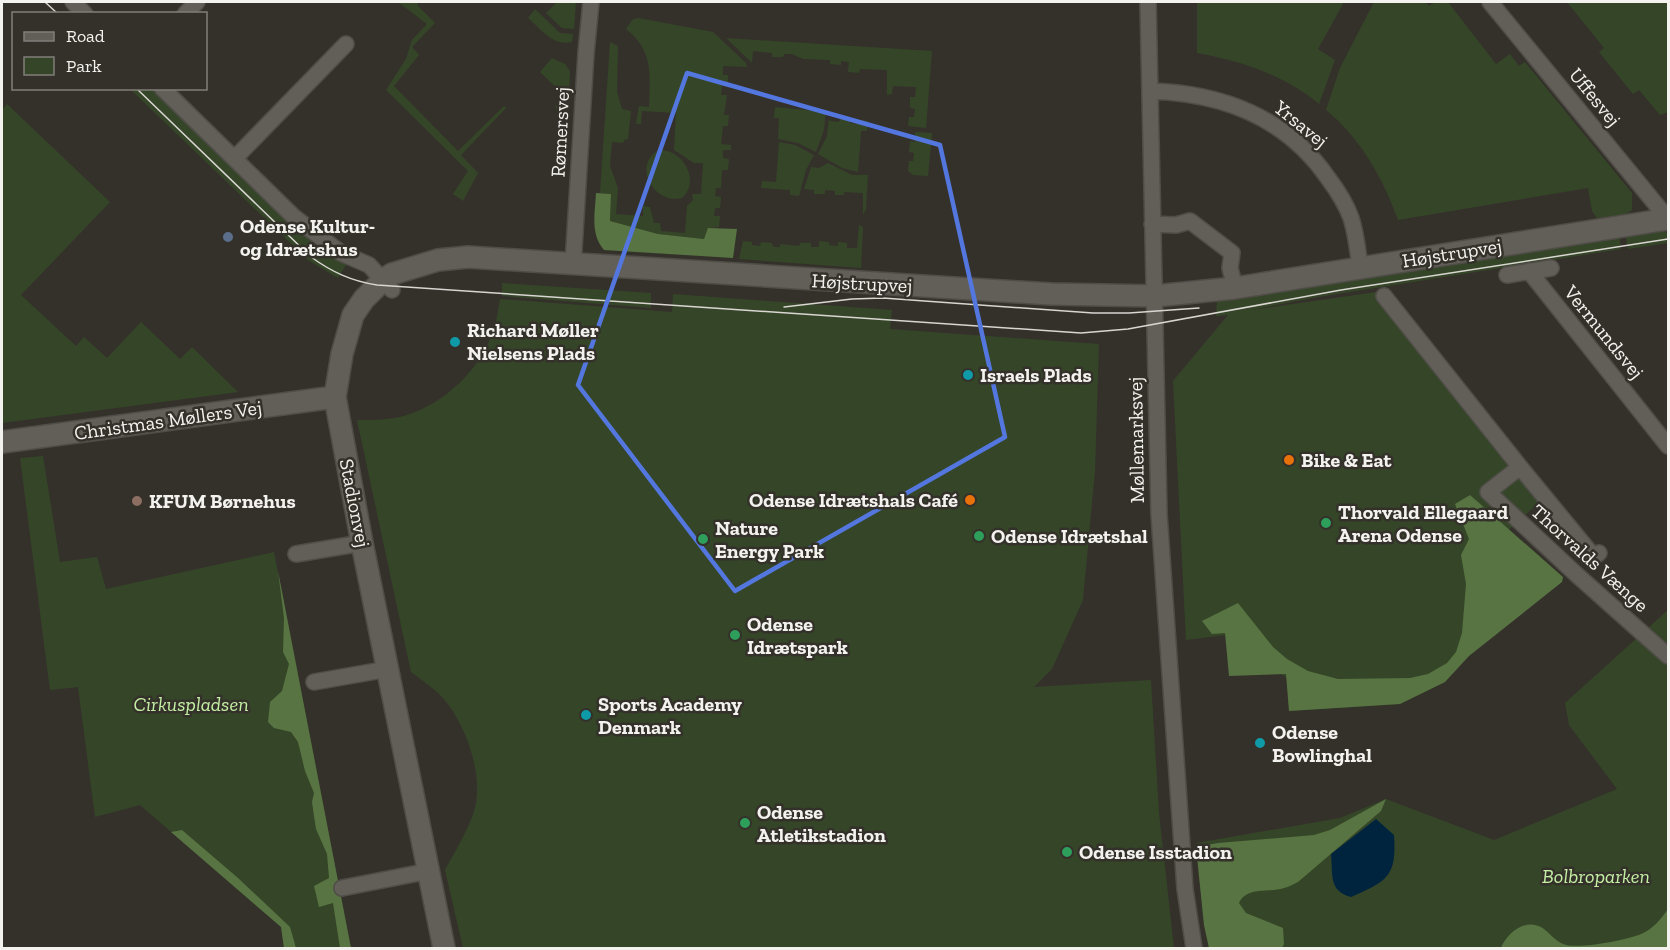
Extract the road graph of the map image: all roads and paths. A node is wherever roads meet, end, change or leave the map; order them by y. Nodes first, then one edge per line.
1 (591, 2) edge
2 (1148, 2) edge
3 (1490, 2) edge
4 (346, 44) dead end
5 (164, 90) edge
6 (1150, 91) junction
7 (234, 158) junction
8 (1668, 219) edge
9 (1152, 225) junction
10 (488, 259) joint
11 (573, 265) junction
12 (1360, 267) junction
13 (1551, 268) dead end
14 (1529, 271) junction
15 (1507, 275) dead end
16 (387, 285) junction
17 (1235, 288) junction
18 (1155, 296) junction
19 (1384, 296) dead end
20 (335, 398) junction
21 (2, 442) edge
22 (1668, 446) edge
23 (1520, 467) junction
24 (362, 543) junction
25 (1599, 553) dead end
26 (296, 554) dead end
27 (1668, 656) edge
28 (388, 669) junction
29 (314, 682) dead end
30 (429, 871) junction
31 (342, 888) dead end
32 (444, 948) edge
33 (1194, 948) edge

1 - 11 street, Rømersvej
2 - 6 street, Møllemarksvej
3 - 8 street, Uffesvej
4 - 7 street
5 - 7 street
6 - 9 street, Møllemarksvej
6 - 12 street, Yrsavej
7 - 16 street
8 - 12 street, Højstrupvej
9 - 17 street
9 - 18 street, Møllemarksvej
10 - 11 street, Højstrupvej
10 - 16 street, Stadionvej
11 - 18 street, Højstrupvej
12 - 17 street, Højstrupvej
13 - 14 street, Vermundsvej
14 - 15 street, Vermundsvej
14 - 22 street, Vermundsvej
16 - 20 street, Stadionvej
17 - 18 street, Højstrupvej
18 - 33 street, Møllemarksvej
19 - 23 street, Thorvalds Vænge
20 - 21 street, Christmas Møllers Vej
20 - 24 street, Stadionvej
23 - 25 street, Thorvalds Vænge
23 - 27 street, Thorvalds Vænge
24 - 26 street
24 - 28 street, Stadionvej
28 - 29 street
28 - 30 street, Stadionvej
30 - 31 street
30 - 32 street, Stadionvej

